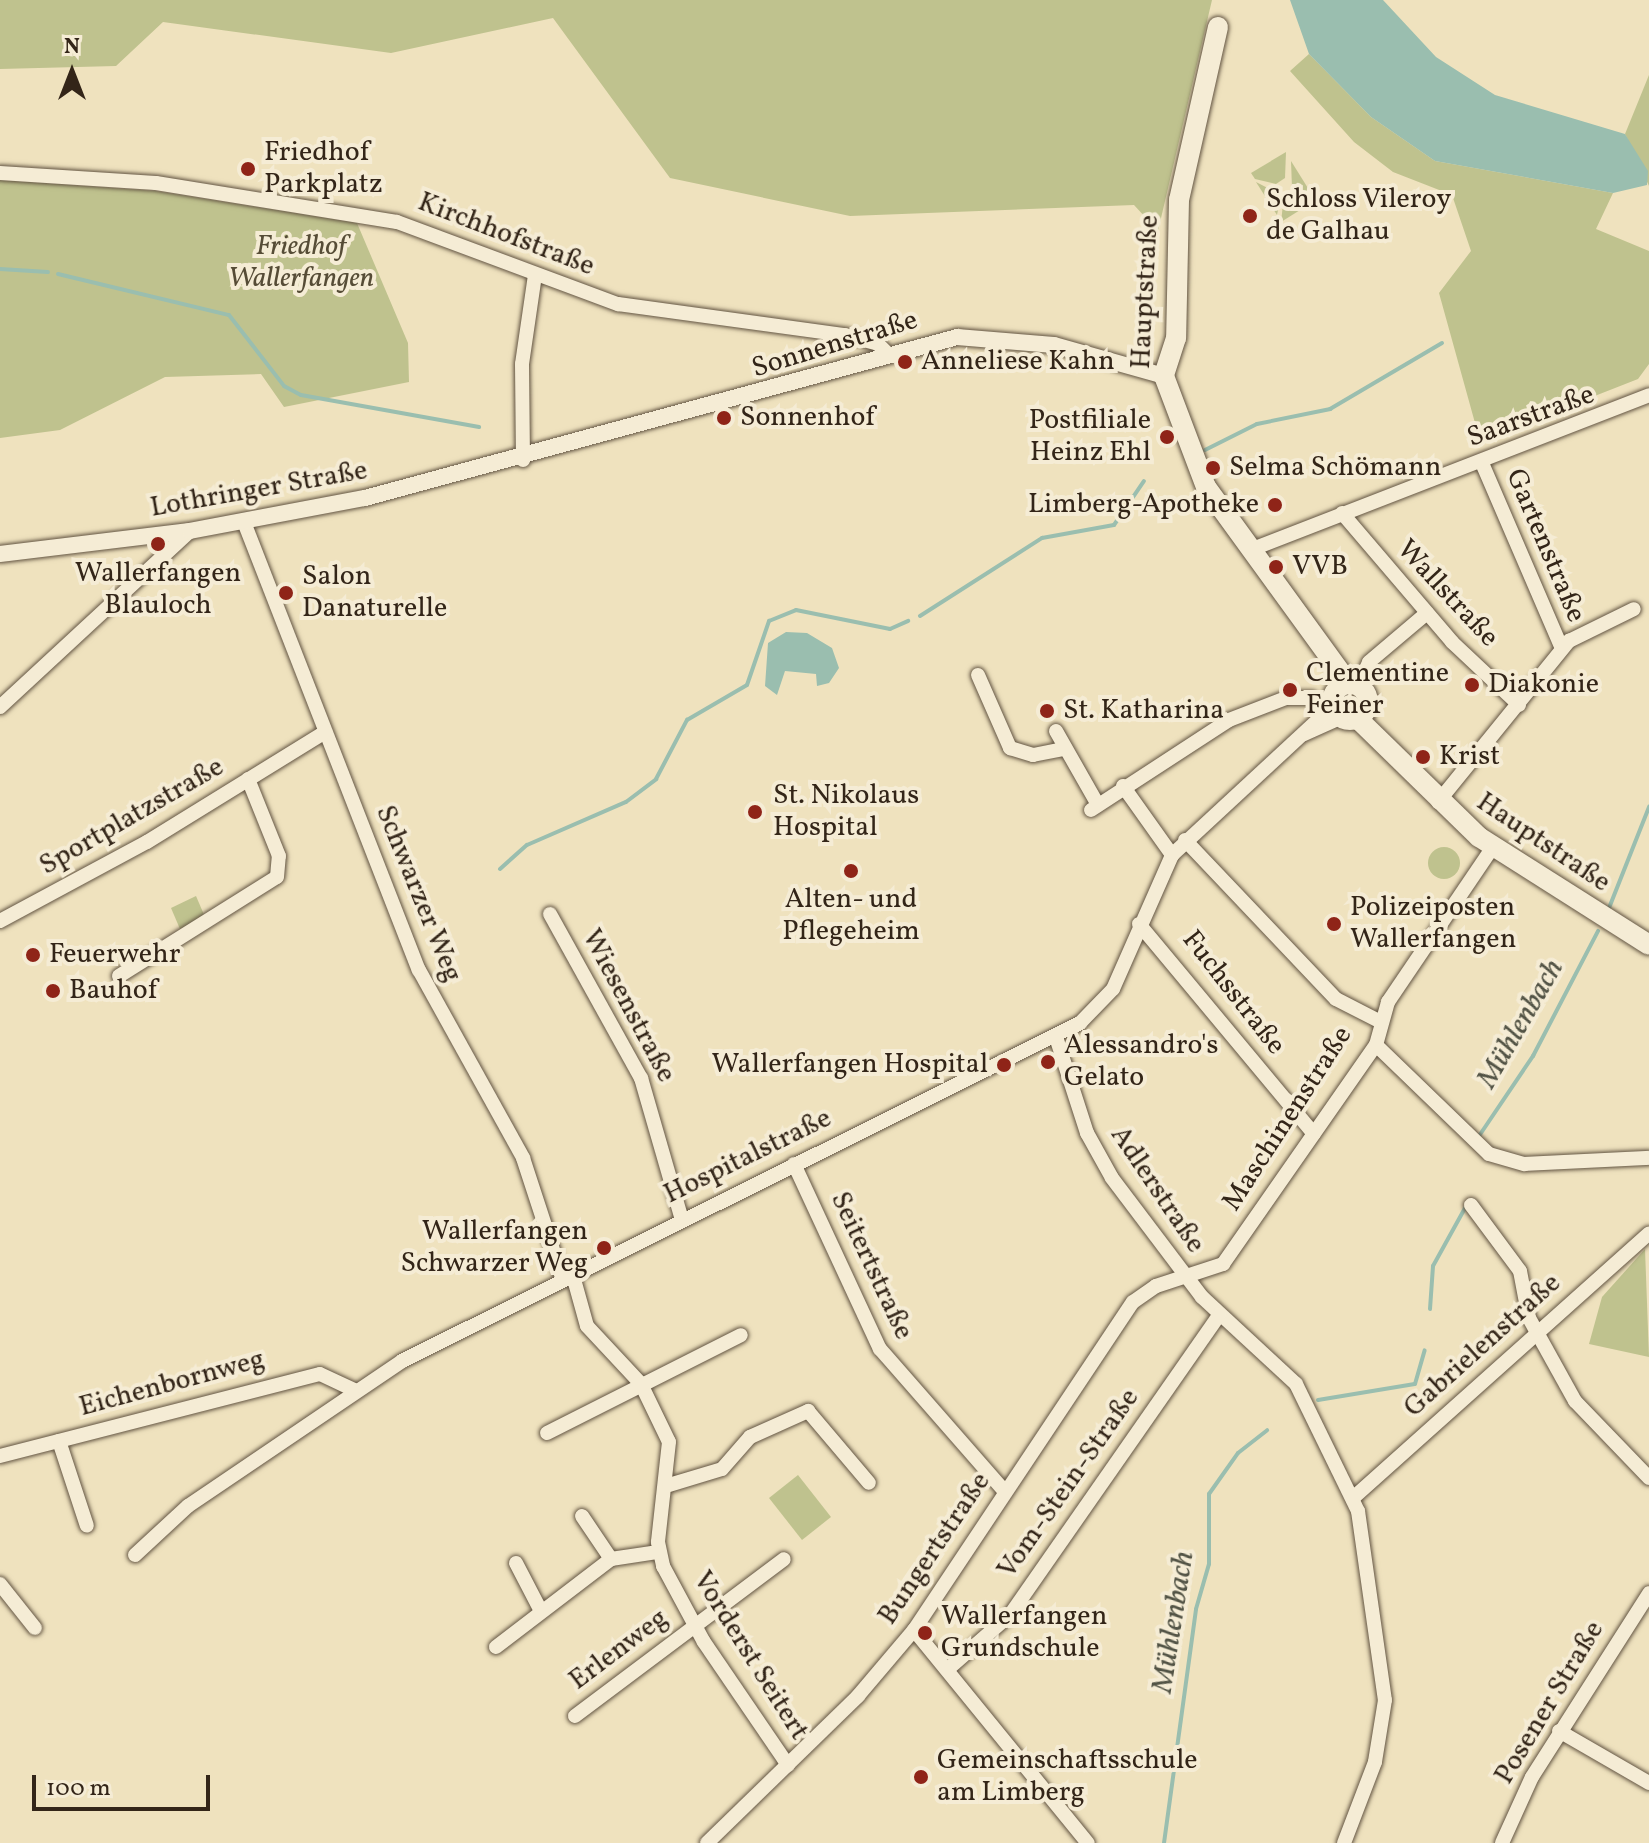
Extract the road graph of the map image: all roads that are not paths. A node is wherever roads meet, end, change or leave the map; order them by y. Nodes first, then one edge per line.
1 (1218, 27) dead end
2 (0, 173) edge
3 (535, 275) junction
4 (890, 356) junction
5 (1164, 376) junction
6 (1649, 395) edge
7 (523, 460) junction
8 (1482, 463) junction
9 (1342, 513) junction
10 (244, 522) junction
11 (190, 531) junction
12 (1250, 550) junction
13 (0, 554) edge
14 (1634, 609) dead end
15 (1427, 613) junction
16 (1562, 649) junction
17 (978, 675) dead end
18 (1312, 698) dead end
19 (1348, 702) junction
20 (1519, 705) junction
21 (0, 707) edge
22 (1056, 731) dead end
23 (325, 732) junction
24 (1065, 749) junction
25 (248, 779) junction
26 (1123, 786) junction
27 (1438, 802) junction
28 (1185, 840) junction
29 (1493, 847) junction
30 (1172, 855) junction
31 (550, 914) dead end
32 (0, 921) edge
33 (1139, 924) junction
34 (1649, 945) edge
35 (119, 976) dead end
36 (1379, 1021) junction
37 (1056, 1037) junction
38 (1376, 1045) junction
39 (1314, 1134) junction
40 (1649, 1158) edge
41 (794, 1164) junction
42 (1471, 1205) dead end
43 (681, 1217) junction
44 (1647, 1239) edge
45 (567, 1274) junction
46 (1187, 1280) junction
47 (1219, 1315) junction
48 (1535, 1332) junction
49 (741, 1335) dead end
50 (641, 1384) junction
51 (355, 1390) junction
52 (547, 1433) dead end
53 (59, 1441) junction
54 (0, 1456) edge
55 (1649, 1478) edge
56 (869, 1483) dead end
57 (669, 1485) junction
58 (1005, 1492) junction
59 (1353, 1498) junction
60 (582, 1516) dead end
61 (87, 1526) dead end
62 (658, 1552) junction
63 (135, 1555) dead end
64 (611, 1559) junction
65 (784, 1559) dead end
66 (516, 1563) dead end
67 (0, 1584) edge
68 (1649, 1593) edge
69 (541, 1611) junction
70 (695, 1625) junction
71 (35, 1628) dead end
72 (914, 1630) junction
73 (496, 1647) dead end
74 (948, 1669) junction
75 (575, 1716) dead end
76 (1559, 1731) junction
77 (788, 1765) junction
78 (1649, 1783) edge
79 (707, 1843) edge
80 (1088, 1843) edge
81 (1344, 1843) edge
82 (1502, 1843) edge

1 - 5 main road, Hauptstraße
2 - 3 street, Kirchhofstraße
3 - 4 street, Kirchhofstraße
3 - 7 street
4 - 5 street, Sonnenstraße
4 - 7 street, Sonnenstraße
5 - 12 main road, Hauptstraße
6 - 8 street, Saarstraße
7 - 10 street, Lothringer Straße
8 - 9 street, Saarstraße
8 - 16 street, Gartenstraße
9 - 12 street, Saarstraße
9 - 15 street, Wallstraße
10 - 11 street, Lothringer Straße
10 - 23 street, Schwarzer Weg
11 - 13 street, Lothringer Straße
11 - 21 street
12 - 19 main road, Hauptstraße
14 - 16 street
15 - 19 street, Hospitalstraße
15 - 20 street, Wallstraße
16 - 20 street
17 - 24 street
18 - 26 street
19 - 27 main road, Hauptstraße
19 - 28 street, Hospitalstraße
20 - 27 street
22 - 24 street
23 - 25 street, Sportplatzstraße
23 - 45 street, Schwarzer Weg
24 - 26 street
25 - 32 street, Sportplatzstraße
25 - 35 street, Sportplatzstraße
26 - 30 street
27 - 29 main road, Hauptstraße
28 - 30 street, Hospitalstraße
28 - 36 street
29 - 34 main road, Hauptstraße
29 - 36 street, Maschinenstraße
30 - 33 street, Hospitalstraße
31 - 43 street, Wiesenstraße
33 - 37 street, Hospitalstraße
33 - 39 street, Fuchsstraße
36 - 38 street, Maschinenstraße
37 - 41 street, Hospitalstraße
37 - 46 street, Adlerstraße
38 - 39 street, Maschinenstraße
38 - 40 street
39 - 46 street, Maschinenstraße
41 - 43 street, Hospitalstraße
41 - 58 street, Seitertstraße
42 - 48 street
43 - 45 street, Hospitalstraße
44 - 48 street, Gabrielenstraße
45 - 50 street, Vorderst Seitert
45 - 51 street, Hospitalstraße
46 - 47 street, Adlerstraße
46 - 58 street, Bungertstraße
47 - 59 street, Adlerstraße
47 - 74 street, Vom-Stein-Straße
48 - 55 street
48 - 59 street, Gabrielenstraße
49 - 50 street
50 - 52 street
50 - 57 street, Vorderst Seitert
51 - 53 street, Eichenbornweg
51 - 63 street, Hospitalstraße
53 - 54 street, Eichenbornweg
53 - 61 street
56 - 57 street
57 - 62 street, Vorderst Seitert
58 - 72 street, Bungertstraße
59 - 81 street, Adlerstraße
60 - 64 street
62 - 64 street
62 - 70 street, Vorderst Seitert
64 - 69 street
65 - 70 street, Erlenweg
66 - 69 street
67 - 71 street
68 - 76 street, Posener Straße
69 - 73 street
70 - 75 street, Erlenweg
70 - 77 street, Vorderst Seitert
72 - 74 street
72 - 77 street, Bungertstraße
74 - 80 street
76 - 78 street
76 - 82 street, Posener Straße
77 - 79 street, Bungertstraße

